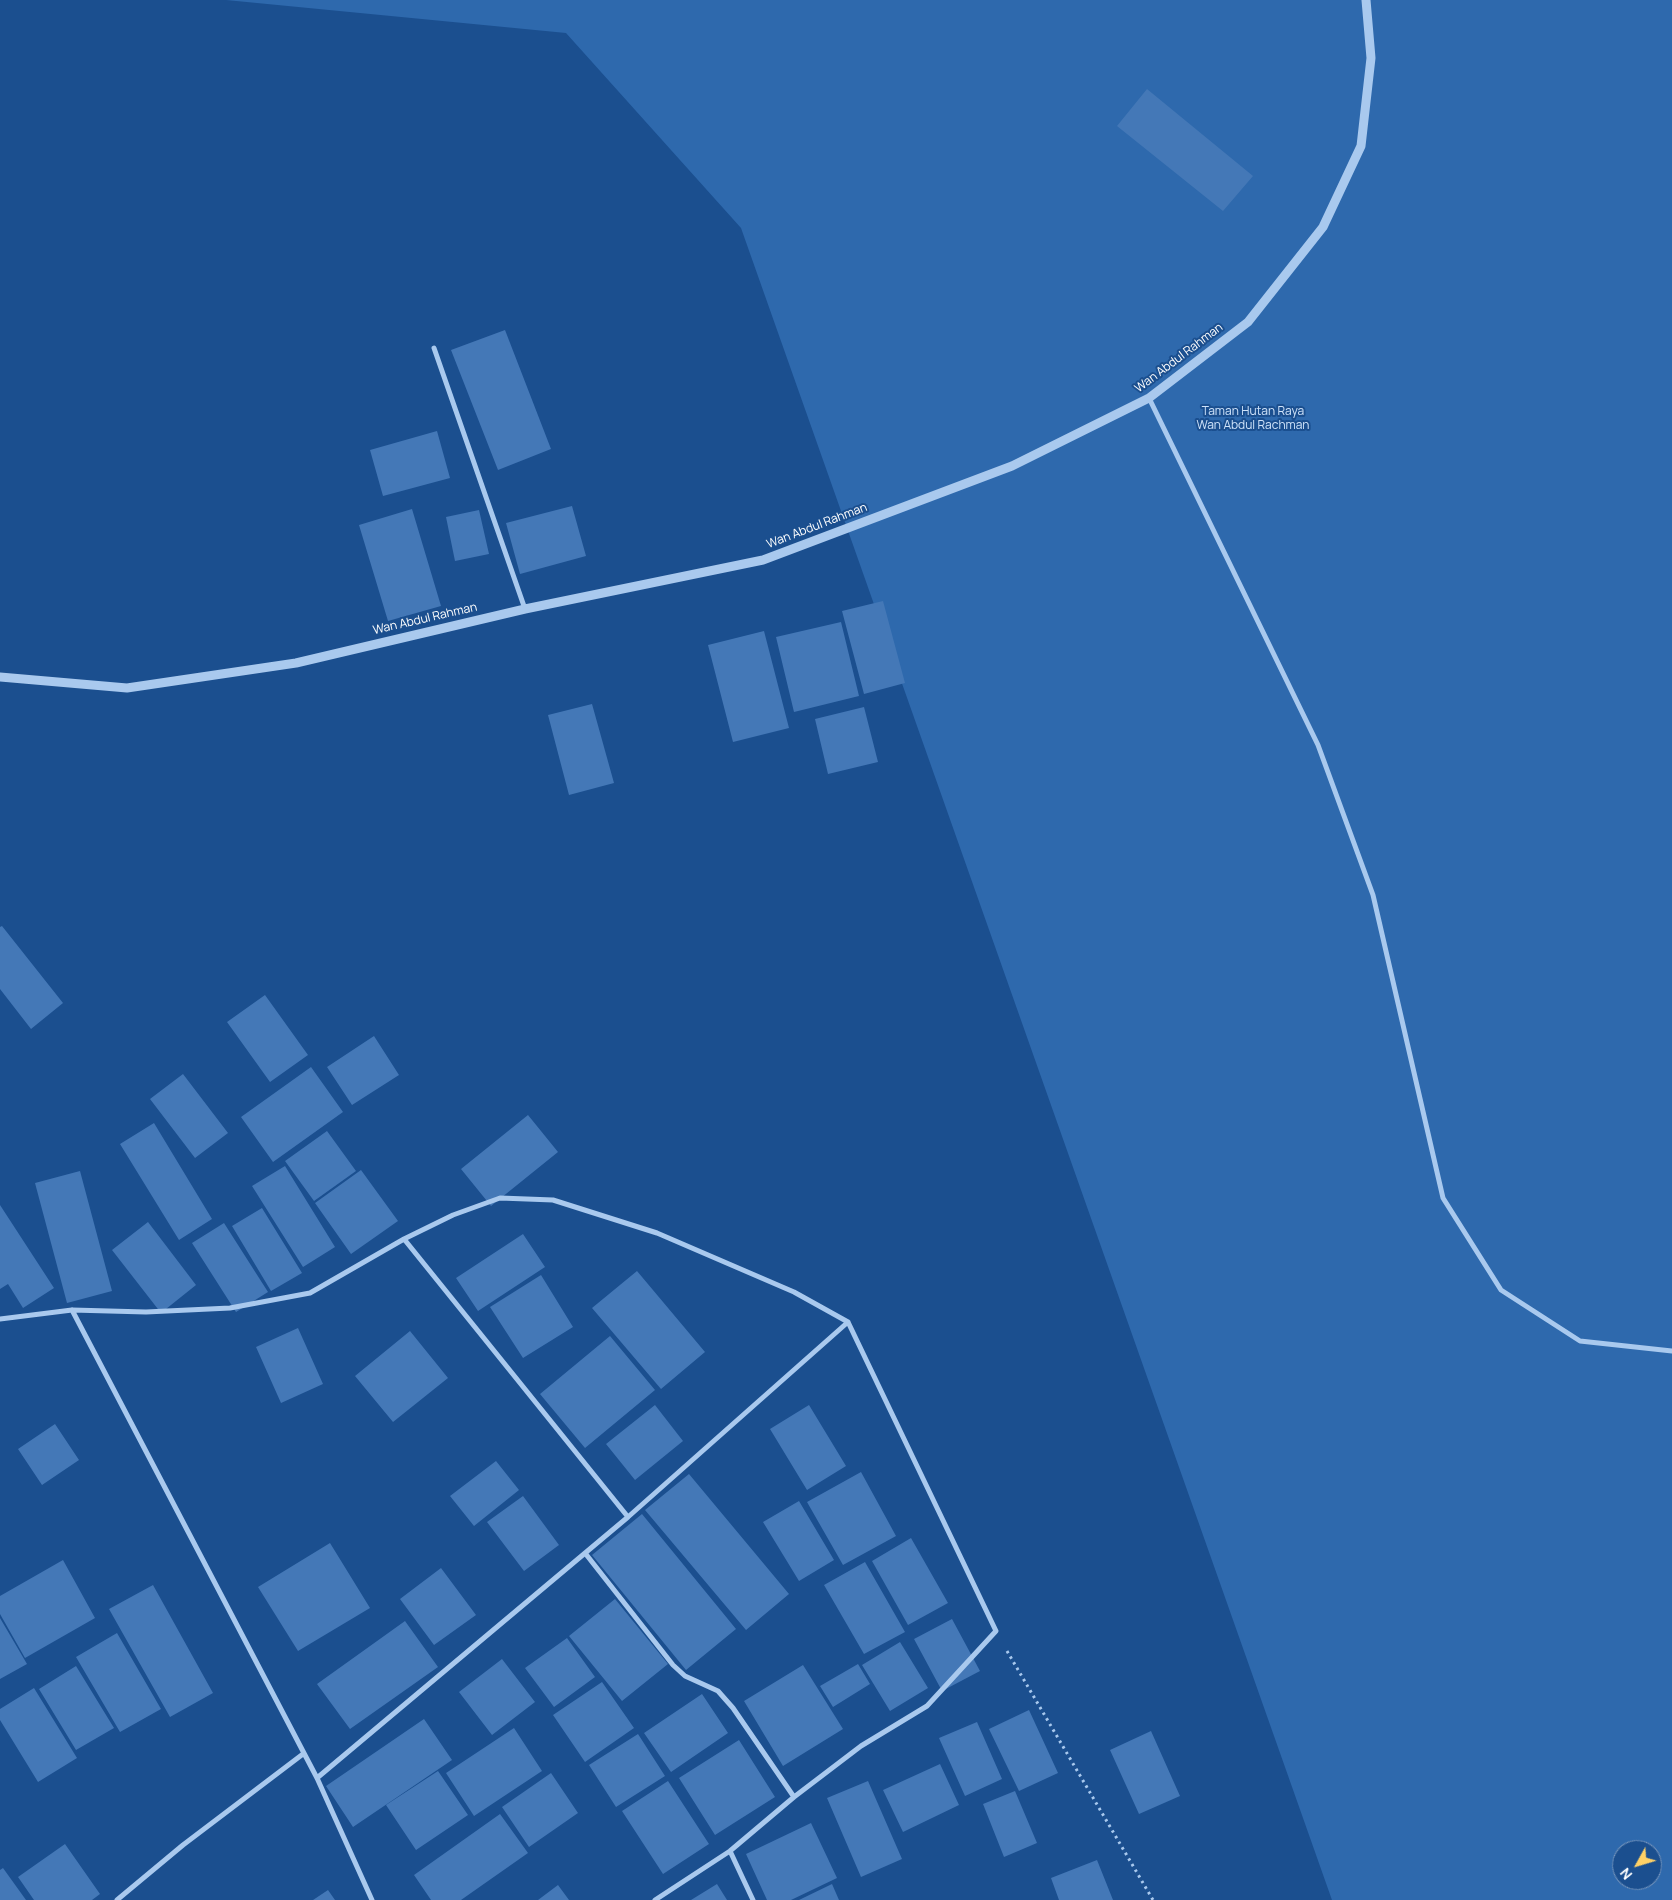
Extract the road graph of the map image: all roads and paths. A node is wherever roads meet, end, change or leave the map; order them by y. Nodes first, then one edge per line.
1 (1366, 0) edge
2 (434, 348) dead end
3 (1149, 398) junction
4 (525, 609) junction
5 (0, 677) edge
6 (404, 1239) junction
7 (72, 1310) junction
8 (0, 1319) edge
9 (848, 1322) junction
10 (1672, 1351) edge
11 (628, 1517) junction
12 (585, 1553) junction
13 (996, 1631) junction
14 (303, 1754) junction
15 (316, 1778) junction
16 (794, 1797) junction
17 (730, 1851) junction
18 (117, 1900) edge
19 (372, 1900) edge
20 (656, 1900) edge
21 (753, 1900) edge
22 (1153, 1900) edge

1 - 3 street, Wan Abdul Rahman
2 - 4 street
3 - 4 street, Wan Abdul Rahman
3 - 10 street
4 - 5 street, Wan Abdul Rahman
6 - 7 street
6 - 9 street
6 - 11 street
7 - 8 street
7 - 14 street
9 - 11 street
9 - 13 street
11 - 12 street
12 - 15 street
12 - 16 street
13 - 16 street
13 - 22 path
14 - 15 street
14 - 18 street
15 - 19 street
16 - 17 street
17 - 20 street
17 - 21 street

